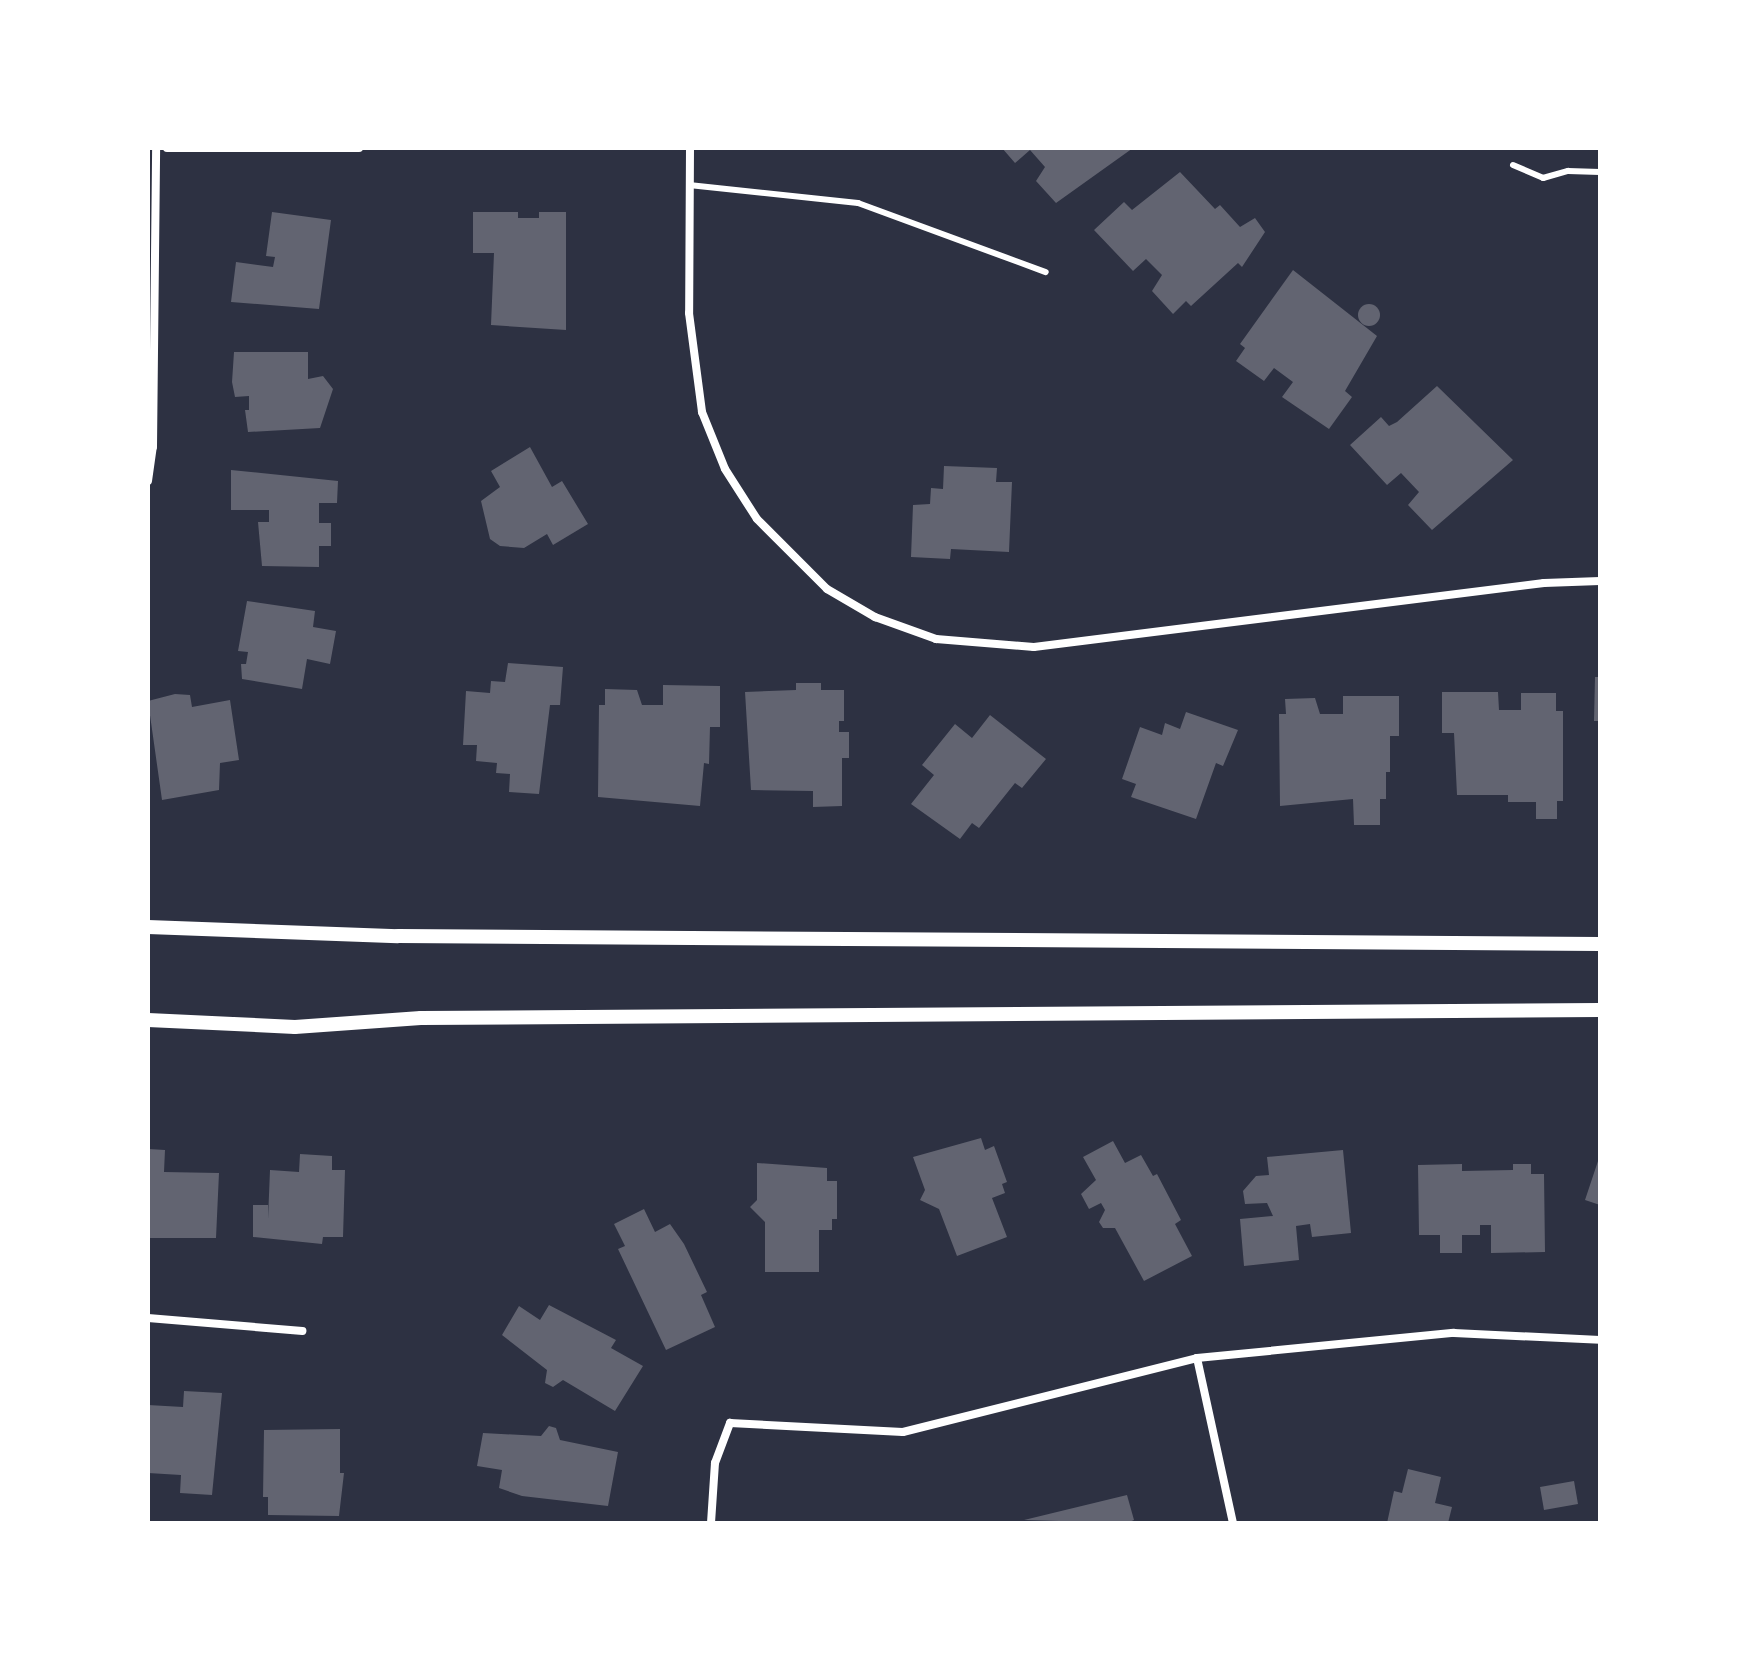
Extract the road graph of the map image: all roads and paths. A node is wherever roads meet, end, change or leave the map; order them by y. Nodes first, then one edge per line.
1 (156, 148) edge
2 (167, 148) edge
3 (690, 148) edge
4 (356, 149) edge
5 (1513, 165) dead end
6 (1600, 172) edge
7 (689, 185) junction
8 (1046, 272) dead end
9 (148, 481) edge
10 (1600, 581) edge
11 (148, 927) edge
12 (1600, 944) edge
13 (1600, 1010) edge
14 (148, 1020) edge
15 (148, 1318) edge
16 (302, 1331) dead end
17 (1600, 1340) edge
18 (1197, 1358) junction
19 (711, 1523) edge
20 (1233, 1523) edge

1 - 9 street
2 - 4 street
3 - 7 street
5 - 6 lane
7 - 8 lane
7 - 10 street
11 - 12 street
13 - 14 street
15 - 16 street
17 - 18 street
18 - 19 street
18 - 20 street

